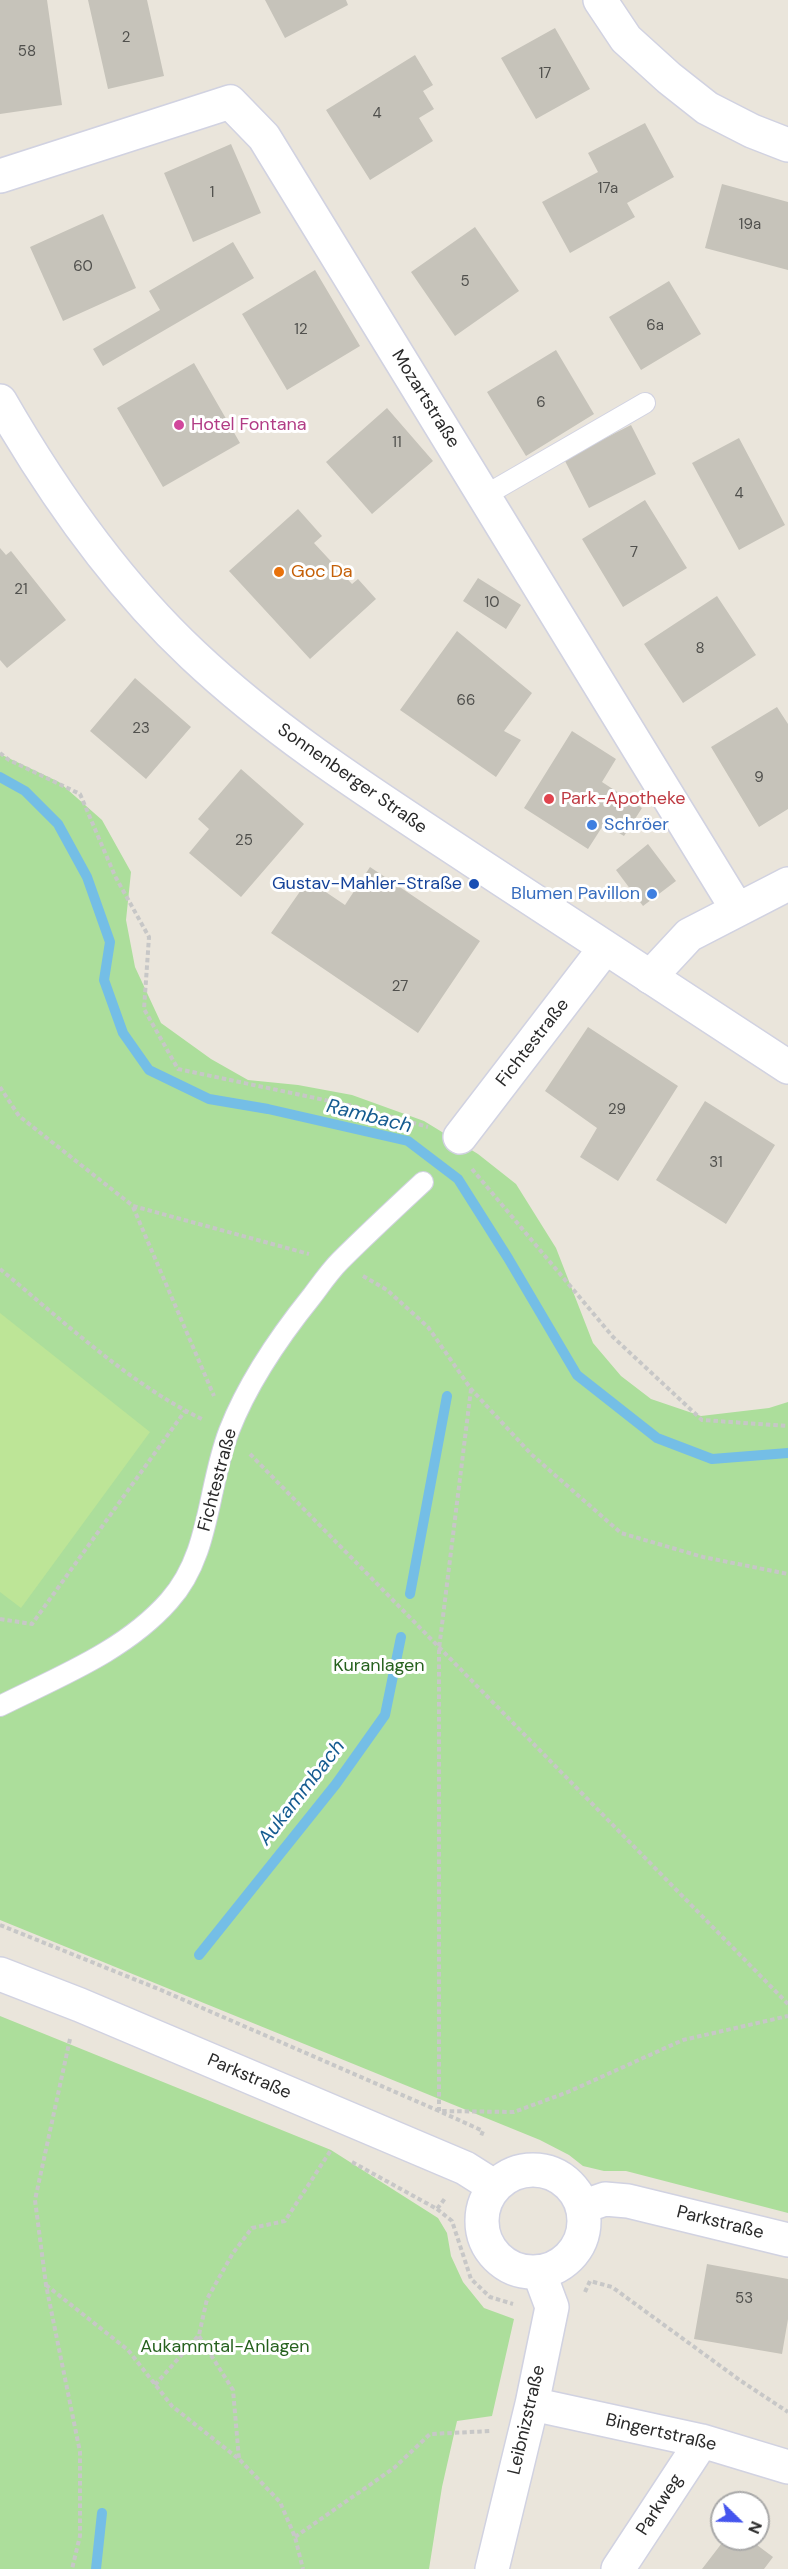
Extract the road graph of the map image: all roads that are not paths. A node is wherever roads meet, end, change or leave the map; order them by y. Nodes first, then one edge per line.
1 (600, 0) edge
2 (788, 145) edge
3 (0, 176) edge
4 (0, 401) edge
5 (645, 403) dead end
6 (484, 496) junction
7 (788, 884) edge
8 (737, 909) junction
9 (605, 948) junction
10 (650, 977) junction
11 (788, 1067) edge
12 (454, 1144) road end
13 (423, 1182) dead end
14 (0, 1706) edge
15 (0, 1974) edge
16 (495, 2187) junction
17 (582, 2207) junction
18 (788, 2240) edge
19 (539, 2272) junction
20 (529, 2416) junction
21 (702, 2441) junction
22 (788, 2467) edge
23 (492, 2569) edge
24 (618, 2569) edge

1 - 2 street
3 - 6 street, Mozartstraße
4 - 9 street, Sonnenberger Straße
5 - 6 lane
6 - 8 street, Mozartstraße
7 - 8 street
8 - 10 street
9 - 10 street, Sonnenberger Straße
9 - 12 street, Fichtestraße
10 - 11 street, Sonnenberger Straße
13 - 14 lane, Fichtestraße
15 - 16 street, Parkstraße
16 - 17 street
16 - 19 street
17 - 18 street, Parkstraße
17 - 19 street
19 - 20 street, Leibnizstraße
20 - 21 street, Bingertstraße
20 - 23 street, Leibnizstraße
21 - 22 street, Bingertstraße
21 - 24 street, Parkweg

